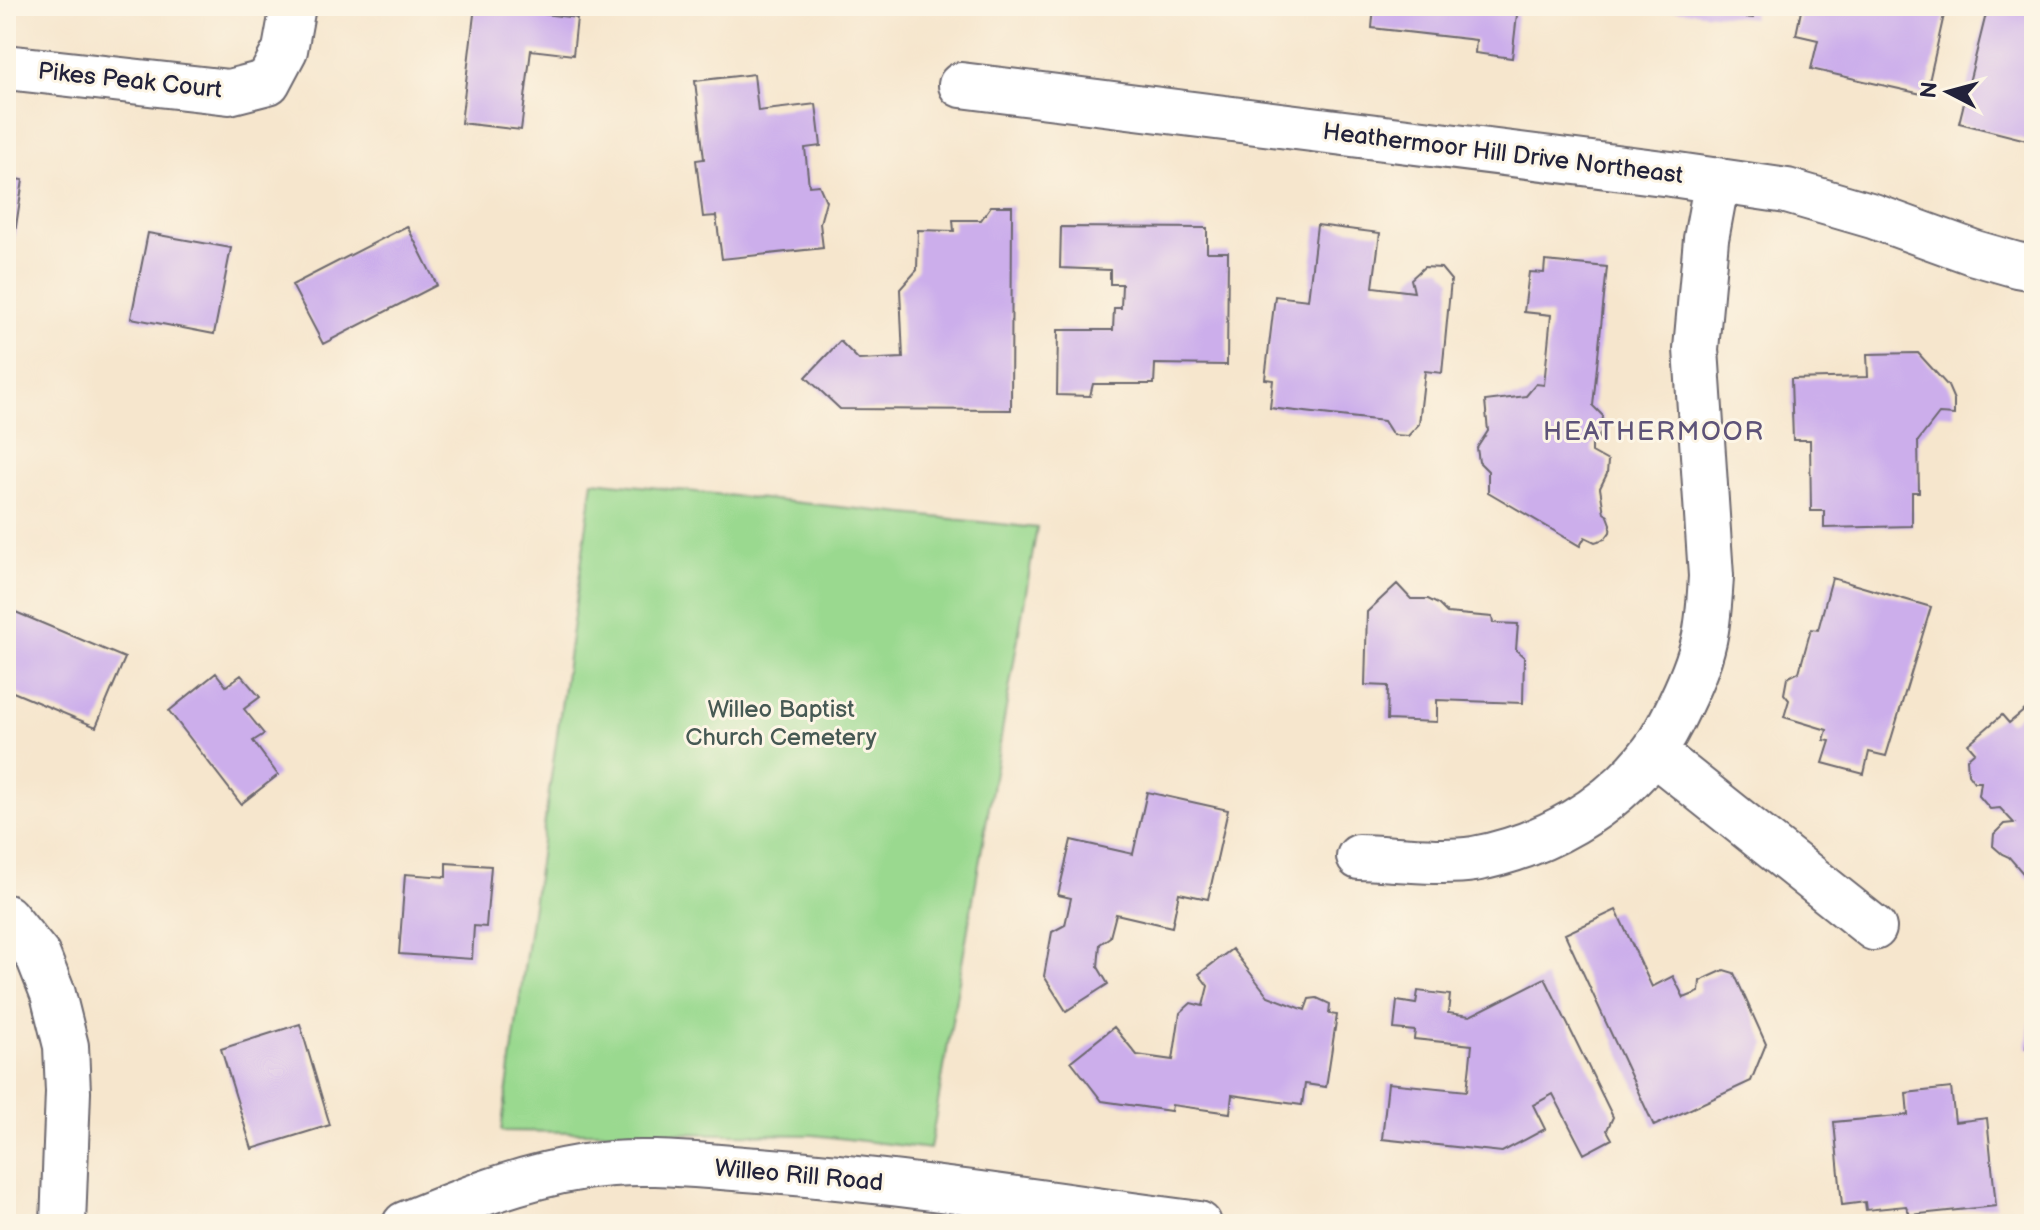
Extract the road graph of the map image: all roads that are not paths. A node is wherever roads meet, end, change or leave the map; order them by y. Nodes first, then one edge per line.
1 (293, 6) edge
2 (6, 67) edge
3 (961, 85) dead end
4 (1717, 180) junction
5 (2034, 268) edge
6 (1653, 752) junction
7 (1359, 857) dead end
8 (6, 917) edge
9 (1874, 928) dead end
10 (63, 1224) edge
11 (405, 1224) edge
12 (1199, 1224) edge

1 - 2 street, Pikes Peak Court
3 - 4 street, Heathermoor Hill Drive Northeast
4 - 5 street, Heathermoor Hill Drive Northeast
4 - 6 street
6 - 7 street
6 - 9 street
8 - 10 street
11 - 12 street, Willeo Rill Road

